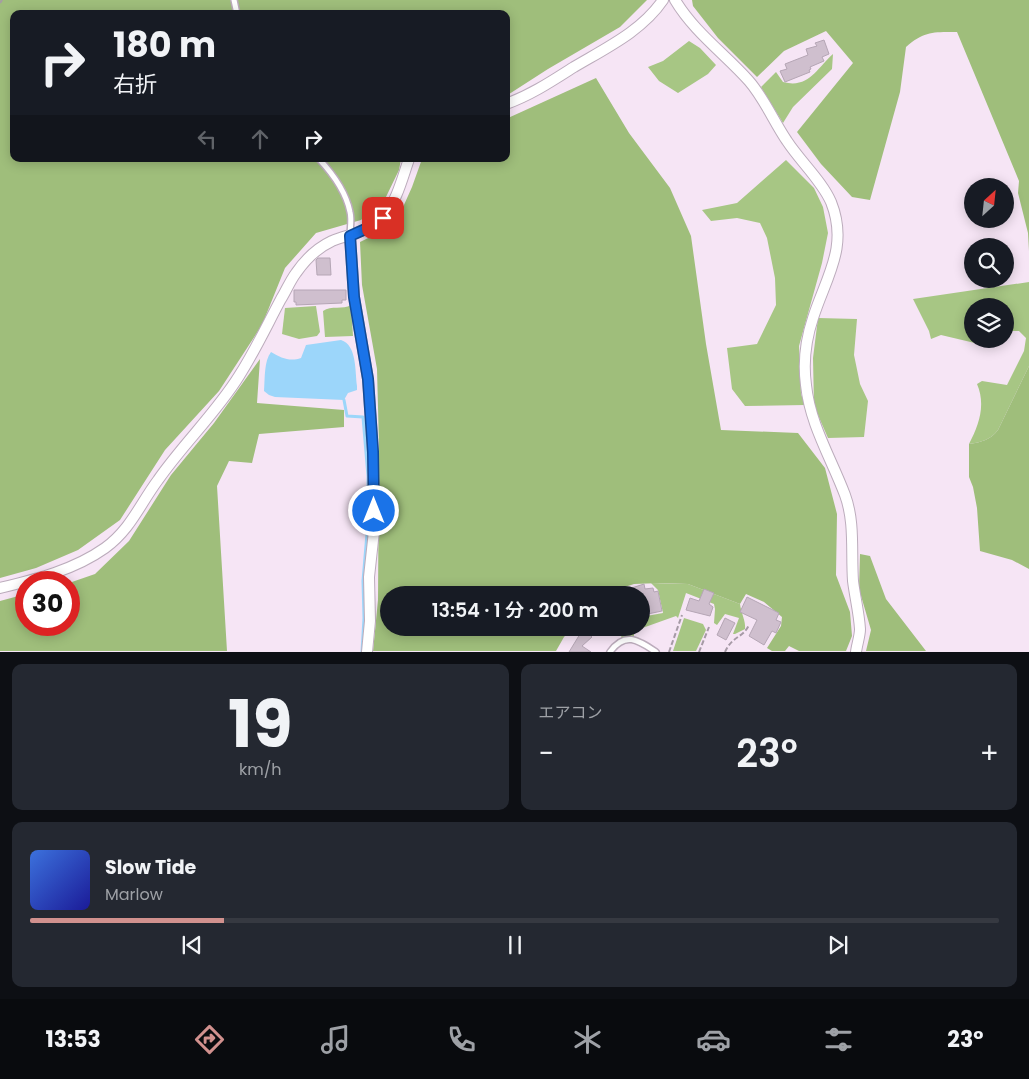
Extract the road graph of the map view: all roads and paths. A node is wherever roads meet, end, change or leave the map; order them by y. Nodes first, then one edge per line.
1 (664, 0) edge
2 (675, 0) edge
3 (510, 102) edge
4 (322, 162) edge
5 (408, 162) edge
6 (350, 236) junction
7 (0, 588) edge
8 (682, 615) dead end
9 (749, 625) dead end
10 (709, 627) dead end
11 (367, 652) edge
12 (610, 652) edge
13 (656, 652) edge
14 (670, 652) edge
15 (699, 652) edge
16 (724, 652) edge
17 (856, 652) edge

1 - 3 street
2 - 17 street
4 - 6 lane
5 - 6 street
6 - 7 street
6 - 11 street
8 - 14 path
9 - 16 path
10 - 15 path
12 - 13 lane

